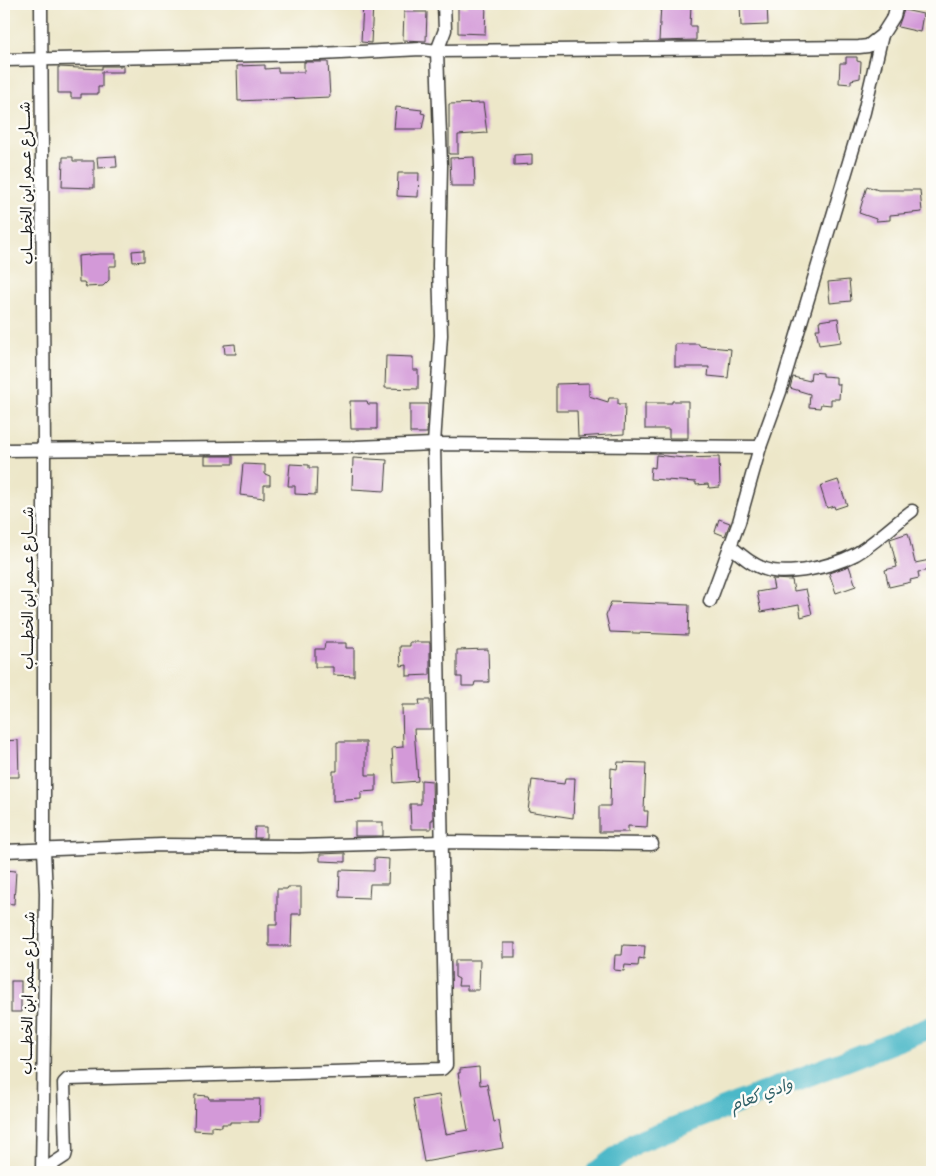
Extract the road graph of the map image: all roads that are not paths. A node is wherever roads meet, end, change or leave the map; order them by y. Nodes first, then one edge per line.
1 (41, 4) edge
2 (444, 4) edge
3 (897, 4) edge
4 (882, 34) junction
5 (437, 51) junction
6 (4, 60) edge
7 (41, 60) junction
8 (434, 444) junction
9 (760, 447) junction
10 (4, 450) edge
11 (44, 450) junction
12 (912, 511) dead end
13 (730, 546) junction
14 (710, 601) dead end
15 (441, 842) junction
16 (652, 844) dead end
17 (4, 851) edge
18 (44, 851) junction
19 (42, 1172) edge

1 - 7 street, شــــارع عــمر ابن الخطــــاب
2 - 5 street
3 - 4 street
4 - 5 street
4 - 9 street
5 - 7 street
5 - 8 street
6 - 7 street
7 - 11 street, شــــارع عــمر ابن الخطــــاب
8 - 9 street
8 - 11 street
8 - 15 street
9 - 13 street
10 - 11 street
11 - 18 street, شــــارع عــمر ابن الخطــــاب
12 - 13 street
13 - 14 street
15 - 16 street
15 - 18 street
15 - 19 street
17 - 18 street
18 - 19 street, شــــارع عــمر ابن الخطــــاب

